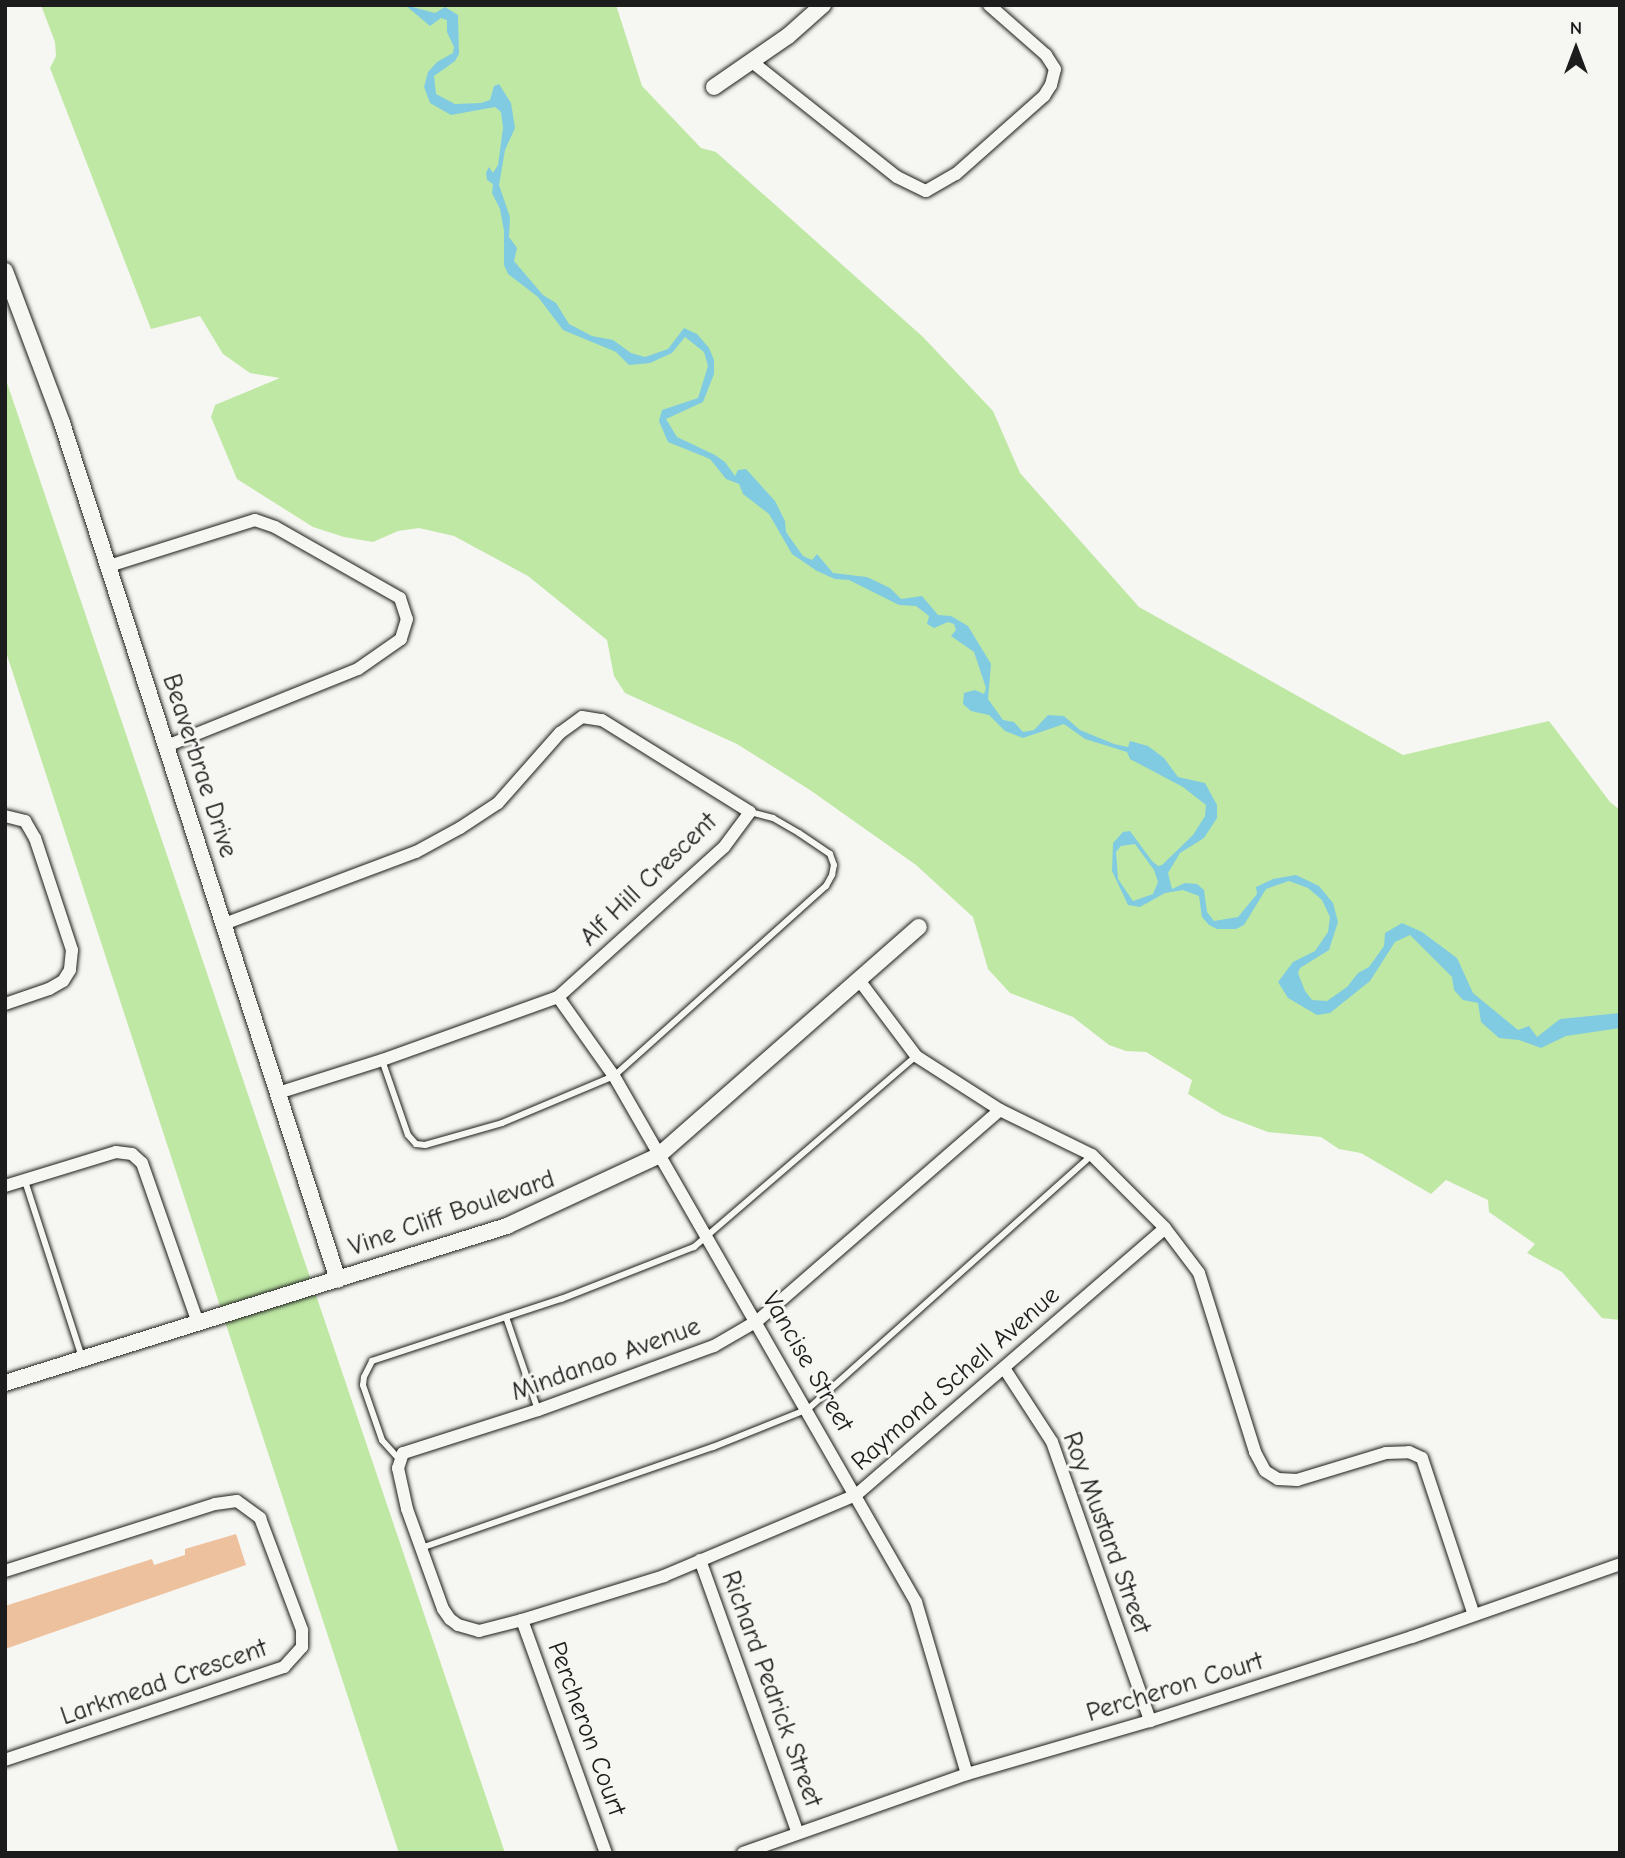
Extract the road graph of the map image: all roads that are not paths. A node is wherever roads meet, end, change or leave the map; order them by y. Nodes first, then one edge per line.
1 (823, 5) edge
2 (989, 5) edge
3 (751, 61) junction
4 (714, 86) dead end
5 (5, 271) edge
6 (108, 566) junction
7 (166, 746) junction
8 (750, 812) junction
9 (5, 816) edge
10 (223, 924) junction
11 (919, 927) dead end
12 (859, 979) junction
13 (558, 997) junction
14 (5, 1004) edge
15 (916, 1056) junction
16 (382, 1060) junction
17 (614, 1076) junction
18 (278, 1093) junction
19 (1000, 1110) junction
20 (1093, 1155) junction
21 (658, 1156) junction
22 (25, 1180) junction
23 (5, 1186) edge
24 (1165, 1228) junction
25 (709, 1238) junction
26 (338, 1280) junction
27 (506, 1317) junction
28 (757, 1321) junction
29 (198, 1323) junction
30 (82, 1359) junction
31 (1004, 1368) junction
32 (5, 1383) edge
33 (808, 1409) junction
34 (538, 1410) junction
35 (399, 1460) junction
36 (856, 1495) junction
37 (421, 1548) junction
38 (701, 1560) junction
39 (1620, 1564) edge
40 (5, 1571) edge
41 (1474, 1615) junction
42 (522, 1620) junction
43 (1150, 1721) junction
44 (5, 1760) edge
45 (967, 1774) junction
46 (798, 1833) junction
47 (606, 1853) edge
48 (743, 1853) edge

1 - 3 street
2 - 3 street
3 - 4 street
5 - 6 street, Beaverbrae Drive
6 - 7 street, Beaverbrae Drive
6 - 7 street
7 - 10 street, Beaverbrae Drive
8 - 10 street, Alf Hill Crescent
8 - 13 street, Alf Hill Crescent
8 - 17 lane
9 - 14 street
10 - 18 street, Beaverbrae Drive
11 - 12 street, Vine Cliff Boulevard
12 - 15 street
12 - 21 street, Vine Cliff Boulevard
13 - 16 street, Alf Hill Crescent
13 - 17 street, Vancise Street
15 - 19 street
15 - 25 lane
16 - 17 lane
16 - 18 street, Alf Hill Crescent
17 - 21 street, Vancise Street
18 - 26 street, Beaverbrae Drive
19 - 20 street
19 - 28 street, Mindanao Avenue
20 - 24 street
20 - 33 lane
21 - 25 street, Vancise Street
21 - 26 street, Vine Cliff Boulevard
22 - 23 street
22 - 29 street
22 - 30 lane
24 - 31 street, Raymond Schell Avenue
24 - 41 street
25 - 27 lane
25 - 28 street, Vancise Street
26 - 29 street, Vine Cliff Boulevard
27 - 34 lane
27 - 35 lane
28 - 33 street, Vancise Street
28 - 34 street, Mindanao Avenue
29 - 30 street, Vine Cliff Boulevard
30 - 32 street, Vine Cliff Boulevard
31 - 36 street, Raymond Schell Avenue
31 - 43 street, Roy Mustard Street
33 - 36 street, Vancise Street
33 - 37 lane
34 - 35 street, Mindanao Avenue
35 - 37 street
36 - 38 street, Raymond Schell Avenue
36 - 45 street, Vancise Street
37 - 42 street
38 - 42 street, Raymond Schell Avenue
38 - 46 street, Richard Pedrick Street
39 - 41 street, Percheron Court
40 - 44 street, Larkmead Crescent
41 - 43 street, Percheron Court
42 - 47 street, Percheron Court
43 - 45 street, Percheron Court
45 - 46 street, Percheron Court
46 - 48 street, Percheron Court

